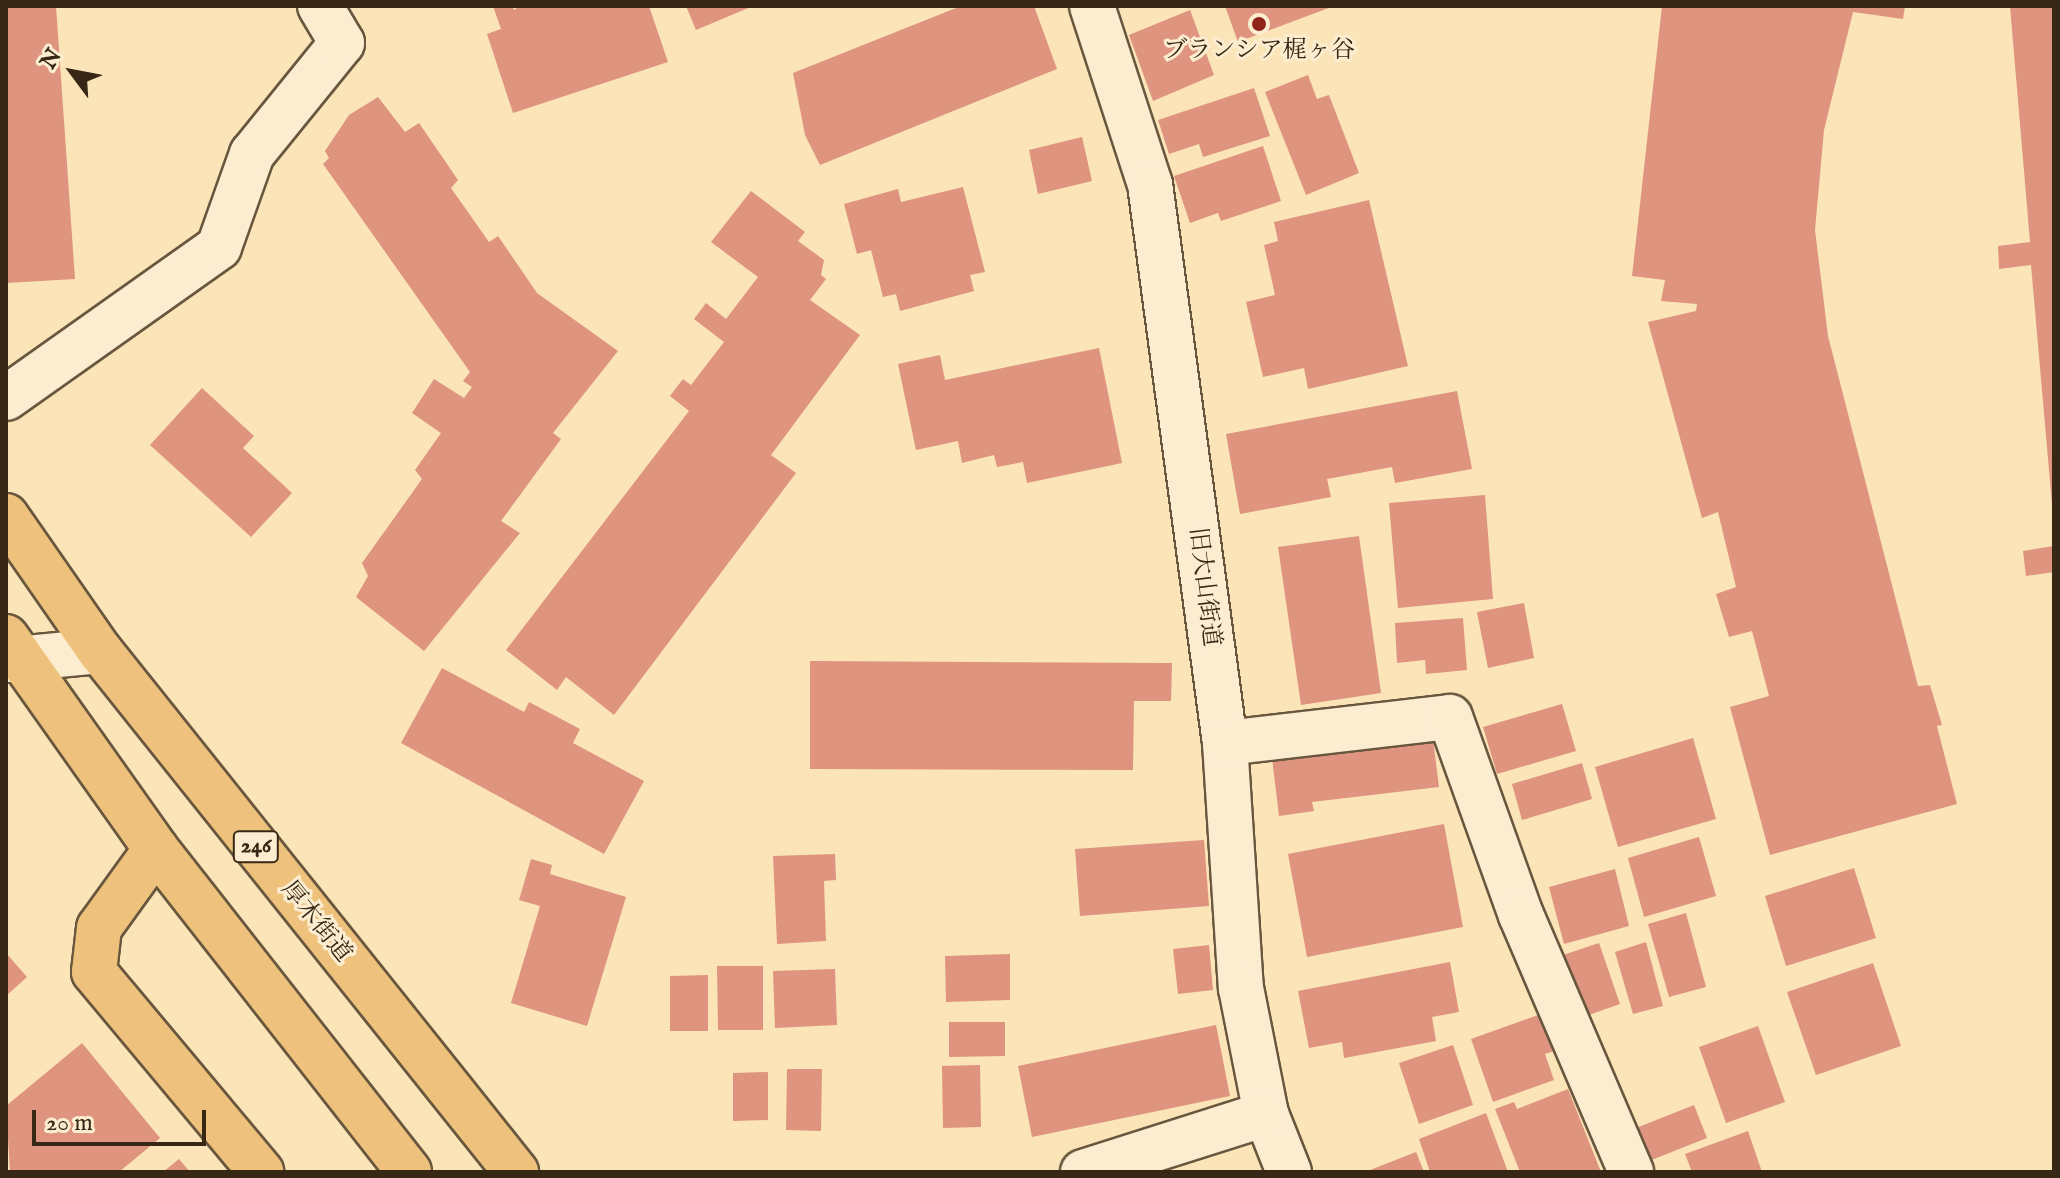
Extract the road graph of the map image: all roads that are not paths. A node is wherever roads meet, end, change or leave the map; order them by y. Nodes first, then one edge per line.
1 (320, 6) edge
2 (1092, 6) edge
3 (6, 398) edge
4 (6, 516) edge
5 (100, 651) junction
6 (12, 653) edge
7 (1225, 743) junction
8 (156, 849) junction
9 (1266, 1114) junction
10 (261, 1172) edge
11 (409, 1172) edge
12 (516, 1172) edge
13 (1083, 1172) edge
14 (1289, 1172) edge
15 (1631, 1172) edge

1 - 3 street
2 - 7 street, 旧大山街道
4 - 5 highway, 厚木街道 / 246
5 - 6 street
5 - 12 highway, 厚木街道 / 246
6 - 8 highway
7 - 9 street, 旧大山街道
7 - 15 street
8 - 10 highway
8 - 11 highway
9 - 13 street
9 - 14 street, 旧大山街道

